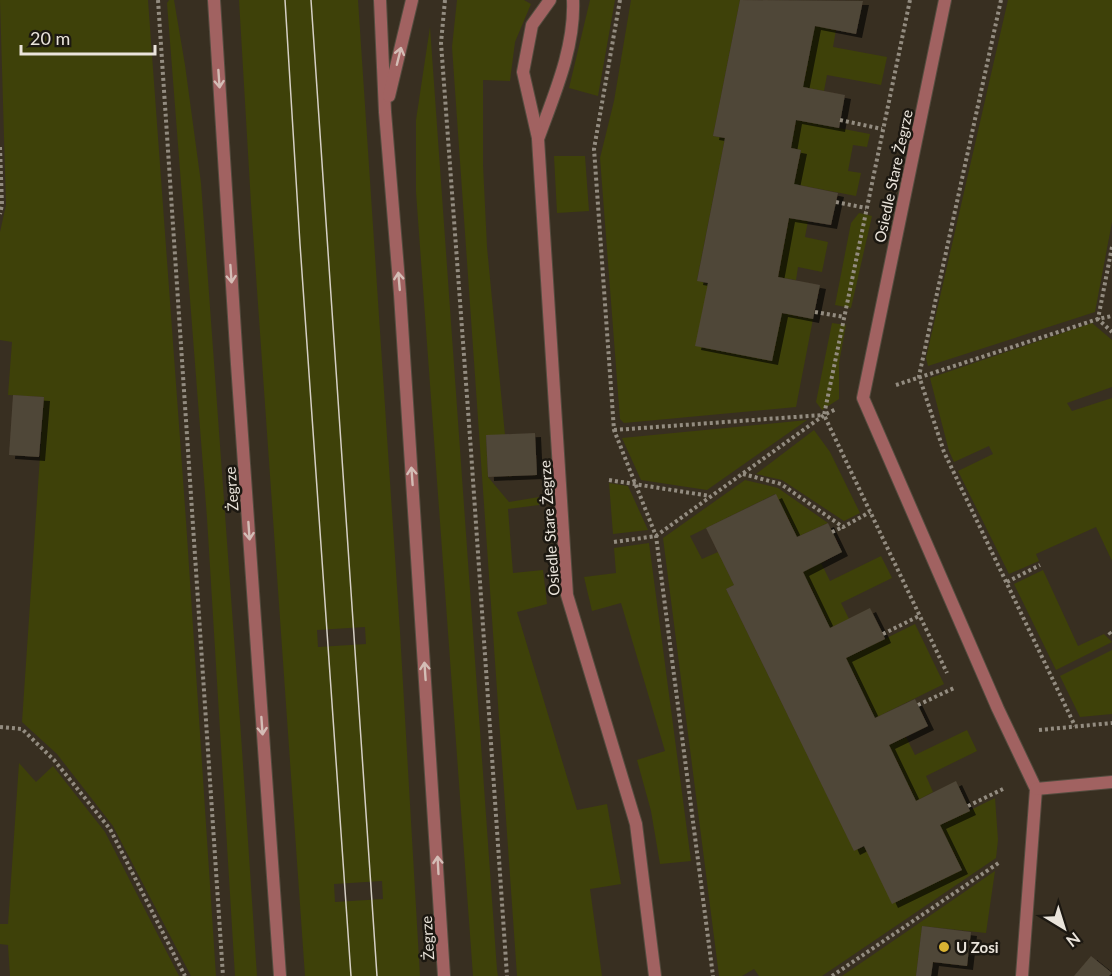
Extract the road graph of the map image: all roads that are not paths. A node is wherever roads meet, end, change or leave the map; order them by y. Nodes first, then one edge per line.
1 (207, 0) edge
2 (214, 0) edge
3 (380, 0) edge
4 (412, 0) edge
5 (550, 0) edge
6 (573, 0) edge
7 (945, 0) edge
8 (216, 35) junction
9 (385, 112) junction
10 (538, 139) junction
11 (1112, 782) edge
12 (1036, 789) junction
13 (280, 976) edge
14 (444, 976) edge
15 (655, 976) edge
16 (1022, 976) edge

1 - 8 street
2 - 8 street, Żegrze
3 - 9 street, Żegrze
9 -> 4 street
5 - 10 street, Osiedle Stare Żegrze
6 - 10 street, Osiedle Stare Żegrze
7 - 12 street, Osiedle Stare Żegrze
8 -> 13 street, Żegrze
14 -> 9 street, Żegrze
10 - 15 street, Osiedle Stare Żegrze
11 - 12 street
12 - 16 street

